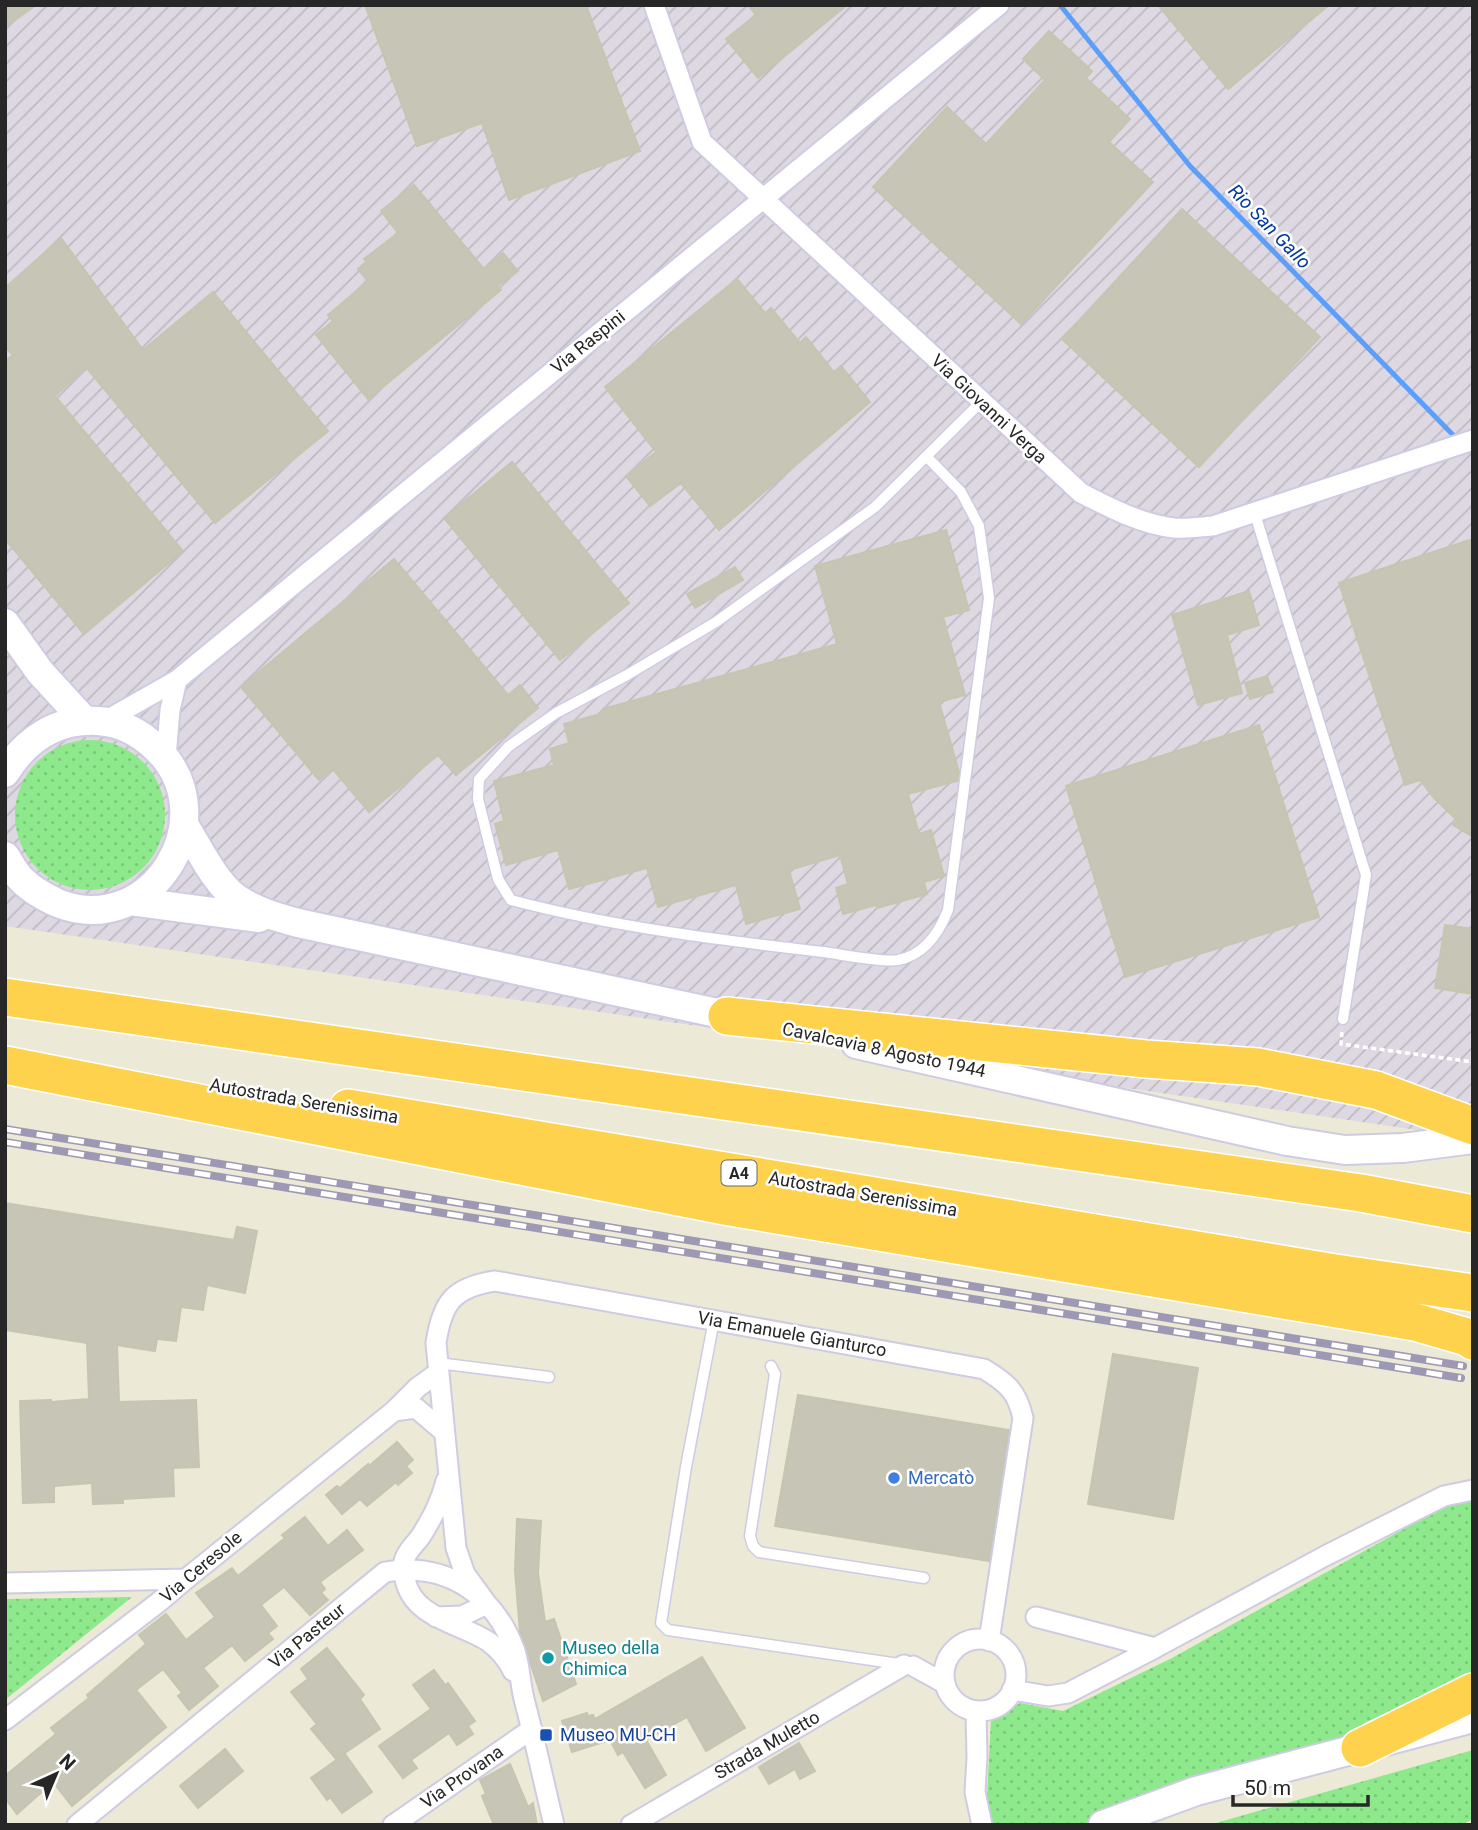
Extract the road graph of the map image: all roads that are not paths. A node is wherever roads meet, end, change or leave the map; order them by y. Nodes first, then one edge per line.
1 (654, 5) edge
2 (999, 5) edge
3 (763, 199) junction
4 (981, 402) junction
5 (1473, 440) edge
6 (927, 457) junction
7 (1255, 514) junction
8 (5, 623) edge
9 (40, 672) junction
10 (177, 680) junction
11 (95, 721) junction
12 (33, 739) junction
13 (166, 758) junction
14 (5, 773) edge
15 (184, 826) junction
16 (5, 856) edge
17 (130, 901) junction
18 (298, 923) junction
19 (5, 997) edge
20 (727, 1016) junction
21 (1343, 1019) road end
22 (5, 1051) edge
23 (5, 1065) edge
24 (1473, 1126) edge
25 (1473, 1139) edge
26 (1473, 1214) edge
27 (1473, 1293) edge
28 (714, 1319) junction
29 (1470, 1339) edge
30 (771, 1366) dead end
31 (438, 1368) junction
32 (549, 1377) dead end
33 (394, 1411) junction
34 (443, 1431) junction
35 (447, 1477) junction
36 (1473, 1490) edge
37 (403, 1569) junction
38 (186, 1578) junction
39 (924, 1578) dead end
40 (5, 1583) edge
41 (486, 1604) junction
42 (436, 1617) junction
43 (1036, 1617) dead end
44 (989, 1640) junction
45 (1155, 1648) junction
46 (909, 1666) junction
47 (945, 1673) junction
48 (519, 1681) junction
49 (1012, 1690) junction
50 (1473, 1692) edge
51 (976, 1711) junction
52 (1473, 1718) edge
53 (5, 1720) edge
54 (532, 1729) junction
55 (1360, 1748) junction
56 (77, 1825) edge
57 (393, 1825) edge
58 (554, 1825) edge
59 (631, 1825) edge
60 (982, 1825) edge
61 (1103, 1825) edge

1 - 3 street, Via Giovanni Verga
2 - 3 street, Via Raspini
3 - 4 street, Via Giovanni Verga
3 - 10 street, Via Raspini
4 - 6 lane
4 - 7 street, Via Giovanni Verga
5 - 7 street, Via Giovanni Verga
6 - 6 lane
7 - 21 lane
8 - 9 main road
9 - 11 main road
9 - 12 main road
10 - 11 street, Via Raspini
10 - 13 street
11 - 12 main road
11 - 13 main road
12 - 14 main road
13 - 15 main road
15 - 17 main road
15 - 18 main road, Cavalcavia 8 Agosto 1944
16 - 17 main road
17 - 18 main road, Cavalcavia 8 Agosto 1944
18 - 20 main road, Cavalcavia 8 Agosto 1944
19 - 26 highway
20 - 24 highway
20 - 25 main road, Cavalcavia 8 Agosto 1944
22 - 27 highway, Autostrada Serenissima / A4
23 - 29 highway
28 - 31 street, Via Emanuele Gianturco
28 - 44 street, Via Emanuele Gianturco
28 - 46 lane
30 - 39 lane
31 - 32 lane
31 - 33 street, Via Ceresole
31 - 34 street, Via Emanuele Gianturco
33 - 34 street
33 - 38 street, Via Ceresole
34 - 35 street
35 - 37 street
35 - 41 street
36 - 45 street
37 - 41 street
37 - 42 street
37 - 56 street, Via Pasteur
38 - 40 street
38 - 53 street, Via Ceresole
41 - 42 street
41 - 48 street
42 - 48 street
43 - 45 street
44 - 47 street
44 - 49 street
45 - 49 street
46 - 47 street
46 - 59 street, Strada Muletto
47 - 51 street
48 - 54 street
49 - 51 street
50 - 55 highway
51 - 60 street
52 - 55 main road
54 - 57 street, Via Provana
54 - 58 street
55 - 61 main road

